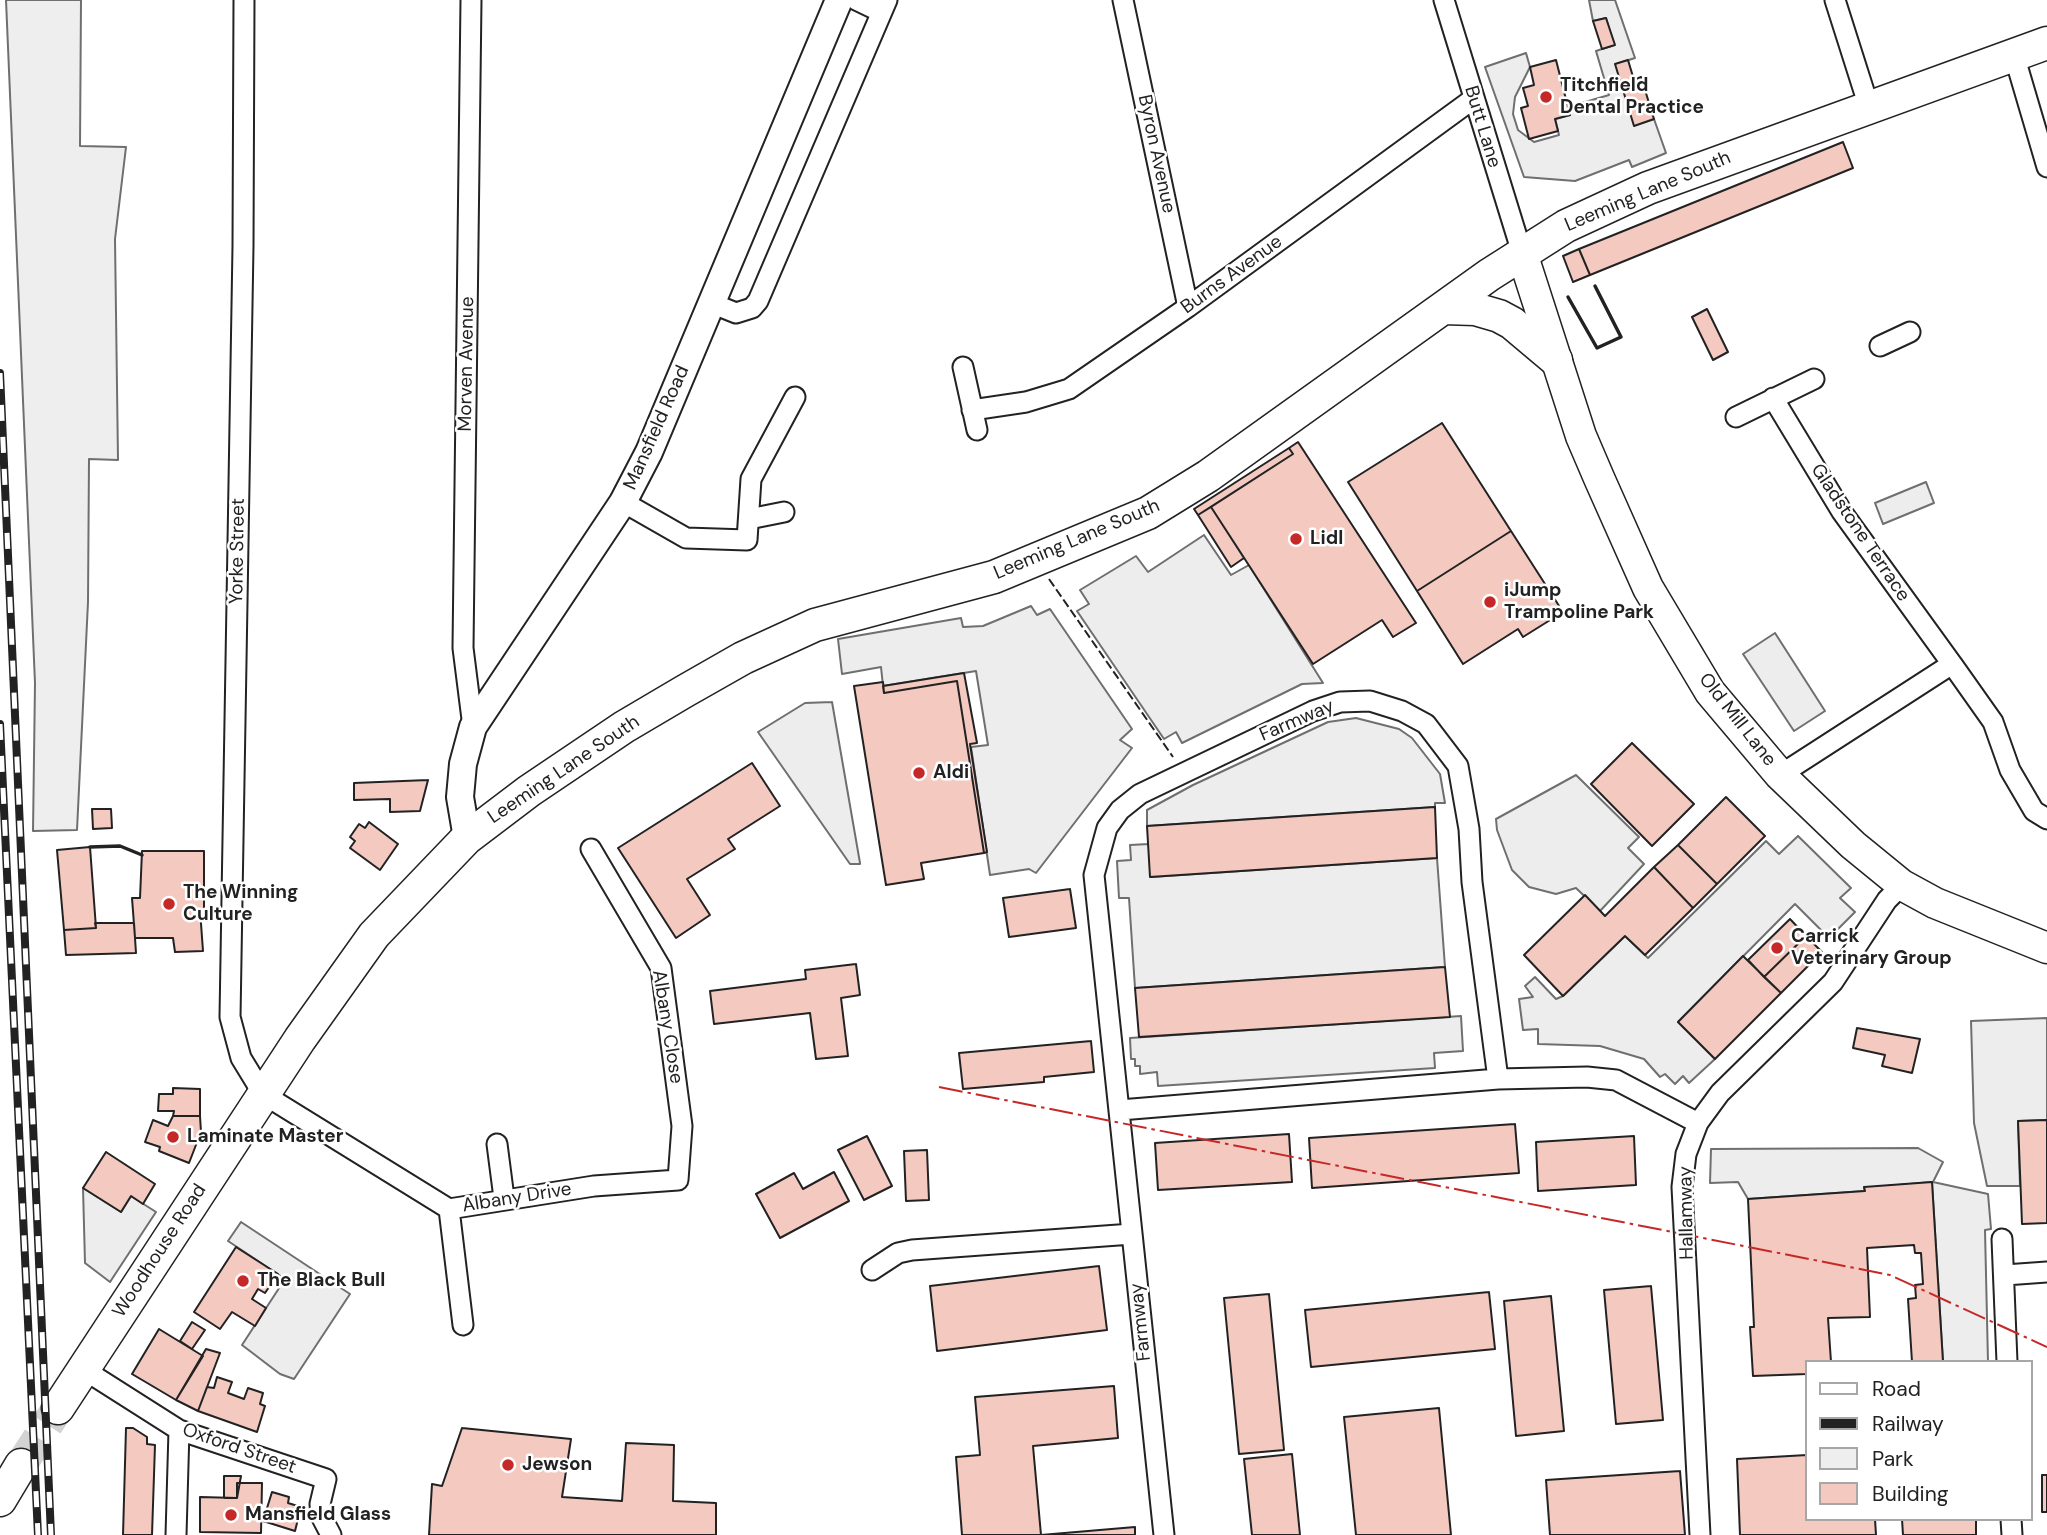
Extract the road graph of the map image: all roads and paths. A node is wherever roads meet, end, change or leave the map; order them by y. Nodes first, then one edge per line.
1 (244, 0) edge
2 (471, 0) edge
3 (838, 0) edge
4 (856, 0) edge
5 (1123, 0) edge
6 (1444, 0) edge
7 (1835, 0) edge
8 (884, 6) edge
9 (2047, 43) edge
10 (2014, 55) junction
11 (1474, 99) junction
12 (1869, 107) junction
13 (2047, 167) edge
14 (1522, 253) junction
15 (711, 303) junction
16 (1188, 307) junction
17 (1444, 309) junction
18 (1910, 332) dead end
19 (1880, 346) dead end
20 (1556, 360) junction
21 (963, 367) dead end
22 (1814, 379) dead end
23 (795, 397) dead end
24 (1773, 398) junction
25 (972, 410) junction
26 (1736, 416) dead end
27 (977, 430) dead end
28 (623, 502) junction
29 (784, 512) dead end
30 (748, 519) junction
31 (1952, 664) junction
32 (473, 727) junction
33 (1780, 775) junction
34 (2047, 819) edge
35 (467, 838) junction
36 (591, 849) dead end
37 (1902, 885) junction
38 (2047, 948) edge
39 (1498, 1079) junction
40 (263, 1094) junction
41 (1120, 1110) junction
42 (1698, 1123) junction
43 (497, 1144) dead end
44 (678, 1180) joint
45 (504, 1198) junction
46 (449, 1209) junction
47 (1132, 1234) junction
48 (2002, 1239) dead end
49 (872, 1270) dead end
50 (2047, 1272) edge
51 (2005, 1275) junction
52 (463, 1325) dead end
53 (2007, 1360) edge
54 (83, 1369) junction
55 (58, 1408) tunnel mouth
56 (179, 1430) junction
57 (21, 1465) tunnel mouth
58 (0, 1500) edge
59 (176, 1535) edge
60 (331, 1535) edge
61 (1164, 1535) edge
62 (1700, 1535) edge

1 - 40 street, Yorke Street
2 - 32 street, Morven Avenue
3 - 15 main road, Mansfield Road
4 - 8 street
5 - 16 street, Byron Avenue
6 - 11 street, Butt Lane
7 - 12 street
8 - 15 street
9 - 10 highway, Leeming Lane South
10 - 12 highway, Leeming Lane South
10 - 13 street
11 - 14 street, Butt Lane
11 - 16 street, Burns Avenue
12 - 14 highway, Leeming Lane South
14 - 17 highway, Leeming Lane South
14 - 20 main road, Old Mill Lane
15 - 28 main road, Mansfield Road
16 - 25 street, Burns Avenue
17 - 20 highway
17 - 35 highway, Leeming Lane South
18 - 19 street
20 - 33 main road, Old Mill Lane
21 - 25 street
22 - 24 street
23 - 30 street
24 - 26 street
24 - 31 street, Gladstone Terrace
25 - 27 street
28 - 30 street
28 - 32 main road, Mansfield Road
29 - 30 street
31 - 33 street
31 - 34 street, Gladstone Terrace
32 - 35 main road, Mansfield Road
33 - 37 main road, Old Mill Lane
35 - 40 highway, Leeming Lane South
36 - 44 street, Albany Close
37 - 38 main road, Old Mill Lane
37 - 42 street, Hallamway
39 - 41 street
39 - 41 street, Farmway
39 - 42 street
40 - 46 street, Albany Drive
40 - 54 highway, Woodhouse Road
41 - 47 street, Farmway
42 - 62 street, Hallamway
43 - 45 street
44 - 45 street, Albany Drive
45 - 46 street, Albany Drive
46 - 52 street
47 - 49 street
47 - 61 street, Farmway
48 - 51 street
50 - 51 street
51 - 53 street
54 - 55 highway, Woodhouse Road
54 - 56 street, Oxford Street
56 - 59 street
56 - 60 street, Oxford Street
57 - 58 highway

